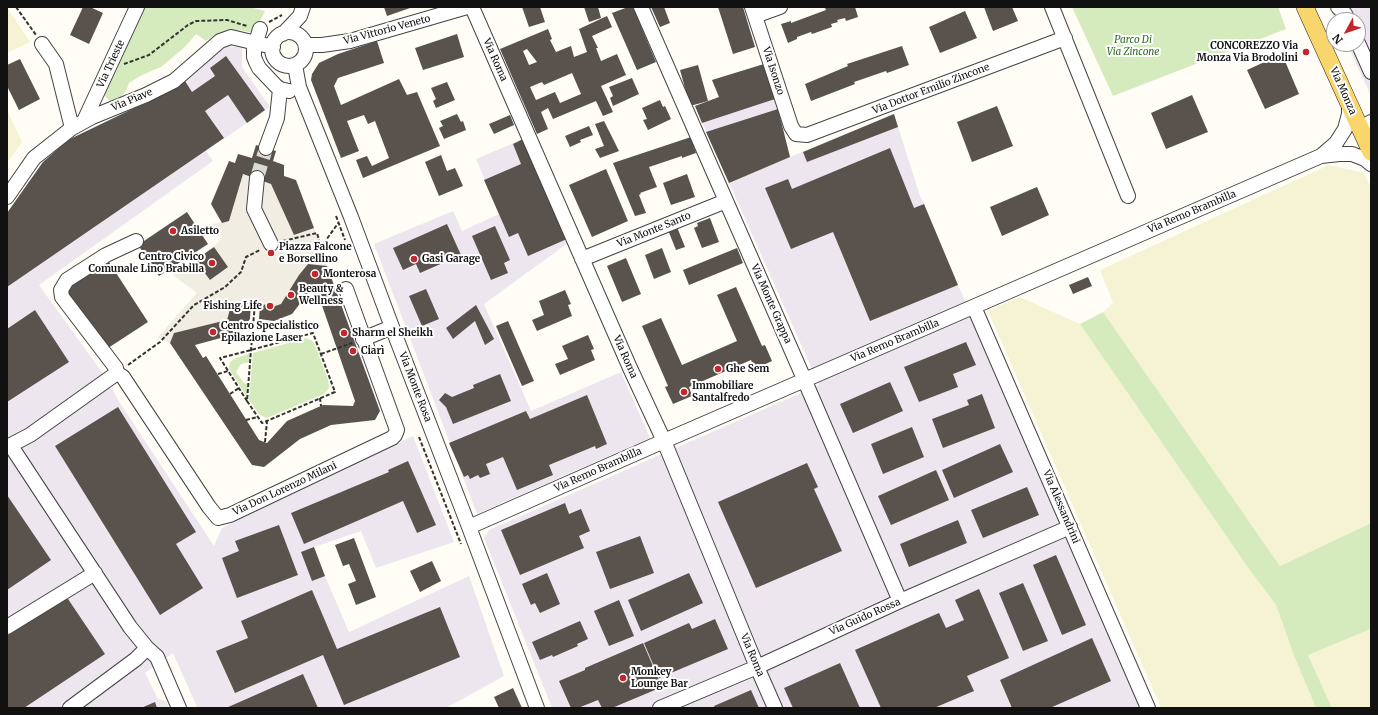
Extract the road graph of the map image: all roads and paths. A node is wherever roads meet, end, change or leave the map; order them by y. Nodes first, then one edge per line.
1 (16, 7) edge
2 (137, 7) edge
3 (302, 7) edge
4 (467, 7) edge
5 (472, 7) edge
6 (641, 7) edge
7 (780, 7) edge
8 (1052, 7) edge
9 (1305, 7) edge
10 (754, 12) edge
11 (288, 14) dead end
12 (283, 34) junction
13 (258, 36) junction
14 (1065, 38) junction
15 (42, 44) joint
16 (306, 45) junction
17 (273, 47) junction
18 (1362, 52) edge
19 (295, 65) junction
20 (109, 69) junction
21 (1371, 72) edge
22 (1349, 103) junction
23 (78, 124) junction
24 (1365, 125) edge
25 (796, 134) joint
26 (266, 148) tunnel mouth
27 (1371, 152) edge
28 (1321, 156) junction
29 (1371, 164) edge
30 (256, 178) tunnel mouth
31 (1128, 196) dead end
32 (7, 197) edge
33 (726, 201) junction
34 (351, 217) junction
35 (136, 242) dead end
36 (271, 244) junction
37 (582, 258) junction
38 (346, 289) dead end
39 (255, 303) dead end
40 (974, 306) junction
41 (392, 327) junction
42 (360, 340) junction
43 (251, 350) junction
44 (321, 354) junction
45 (133, 361) dead end
46 (228, 371) junction
47 (218, 374) dead end
48 (120, 375) junction
49 (804, 380) junction
50 (238, 388) junction
51 (230, 394) dead end
52 (320, 398) junction
53 (247, 401) dead end
54 (321, 406) dead end
55 (258, 417) junction
56 (246, 420) dead end
57 (267, 421) junction
58 (664, 441) junction
59 (265, 442) dead end
60 (9, 446) edge
61 (469, 527) junction
62 (1070, 527) junction
63 (95, 573) junction
64 (900, 601) junction
65 (7, 627) edge
66 (147, 648) junction
67 (757, 666) junction
68 (70, 708) edge
69 (179, 708) edge
70 (537, 708) edge
71 (660, 708) edge
72 (775, 708) edge
73 (1148, 708) edge

1 - 15 path
2 - 20 street, Via Trieste
3 - 12 street
4 - 16 street, Via Vittorio Veneto
5 - 37 street, Via Roma
6 - 33 street, Via Monte Grappa
7 - 10 street
8 - 14 street
9 - 22 main road, Via Monza
10 - 25 street, Via Isonzo
11 - 13 path
12 - 16 street
12 - 17 street
13 - 17 street, Via Piave
13 - 20 path
13 - 23 street, Via Piave
13 - 26 street
14 - 25 street, Via Dottor Emilio Zincone
14 - 31 street
15 - 23 street
16 - 19 street
17 - 19 street
18 - 21 street
19 - 34 street, Via Monte Rosa
20 - 23 street, Via Trieste
22 - 24 main road, Via Monza
22 - 28 street, Via Remo Brambilla
23 - 32 street, Via Piave
24 - 27 main road, Via Monza
28 - 29 street, Via Remo Brambilla
28 - 40 street, Via Remo Brambilla
30 - 36 street
33 - 37 street, Via Monte Santo
33 - 49 street, Via Monte Grappa
34 - 36 path
34 - 41 street, Via Monte Rosa
35 - 48 street
36 - 45 path
37 - 58 street, Via Roma
38 - 42 street
39 - 43 path
40 - 49 street, Via Remo Brambilla
40 - 62 street, Via Alessandrini
41 - 42 street
41 - 61 street, Via Monte Rosa
42 - 44 path
42 - 48 street, Via Don Lorenzo Milani
43 - 44 path
43 - 46 path
43 - 55 path
44 - 52 path
46 - 47 path
46 - 50 path
48 - 60 street
49 - 58 street, Via Remo Brambilla
49 - 64 street, Via Monte Grappa
50 - 51 path
50 - 53 path
52 - 54 path
52 - 57 path
55 - 56 path
55 - 57 path
57 - 59 path
58 - 61 street, Via Remo Brambilla
58 - 67 street, Via Roma
60 - 63 street
61 - 70 street, Via Monte Rosa
62 - 64 street, Via Guido Rossa
62 - 73 street, Via Alessandrini
63 - 65 street
63 - 66 street
64 - 67 street, Via Guido Rossa
66 - 68 street
66 - 69 street
67 - 71 street, Via Guido Rossa
67 - 72 street, Via Roma

